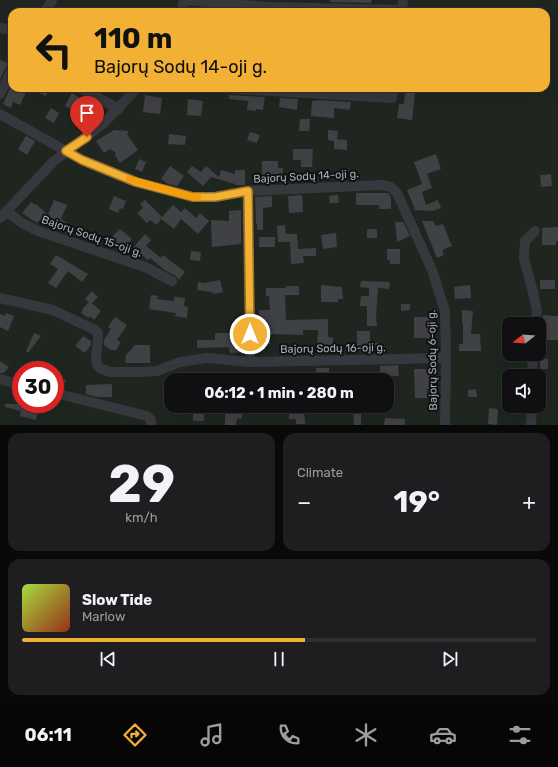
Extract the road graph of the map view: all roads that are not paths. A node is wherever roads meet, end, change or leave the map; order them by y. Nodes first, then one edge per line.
1 (184, 0) edge
2 (402, 7) edge
3 (8, 77) edge
4 (87, 92) edge
5 (134, 92) edge
6 (358, 92) edge
7 (392, 93) edge
8 (0, 94) edge
9 (119, 109) junction
10 (0, 114) edge
11 (66, 151) junction
12 (392, 187) joint
13 (248, 191) junction
14 (3, 214) edge
15 (535, 231) dead end
16 (172, 281) dead end
17 (0, 298) edge
18 (536, 317) edge
19 (446, 358) junction
20 (250, 362) junction
21 (0, 379) edge
22 (12, 382) edge
23 (64, 395) edge
24 (532, 413) edge
25 (151, 425) edge
26 (446, 425) edge
27 (531, 425) edge

1 - 2 street
3 - 8 street
4 - 9 street
5 - 9 street
6 - 7 street
9 - 11 street
10 - 11 street, Bajorų Sodų 14-oji g.
11 - 13 street, Bajorų Sodų 14-oji g.
11 - 14 street
12 - 13 street, Bajorų Sodų 14-oji g.
12 - 19 street, Bajorų Sodų 6-oji g.
13 - 20 street
14 - 16 street, Bajorų Sodų 15-oji g.
15 - 18 street
17 - 20 street, Bajorų Sodų 16-oji g.
19 - 20 street, Bajorų Sodų 16-oji g.
19 - 26 street, Bajorų Sodų 6-oji g.
21 - 22 street
23 - 25 street
24 - 27 street

